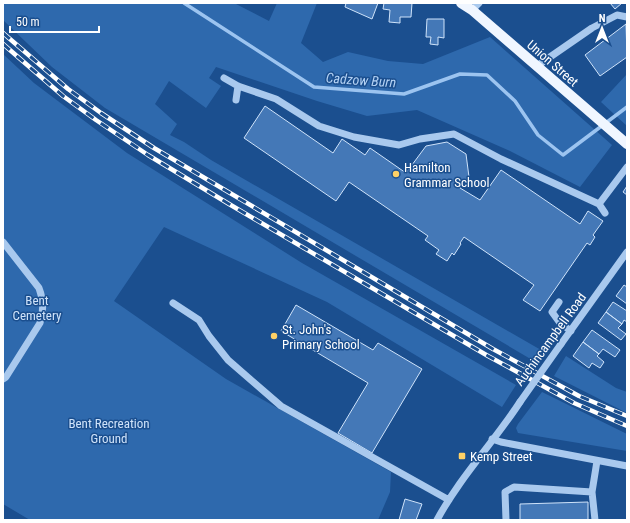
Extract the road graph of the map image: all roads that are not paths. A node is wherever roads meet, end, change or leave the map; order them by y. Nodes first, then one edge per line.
1 (461, 3) edge
2 (475, 7) edge
3 (627, 17) edge
4 (537, 66) junction
5 (224, 78) dead end
6 (238, 86) junction
7 (236, 100) dead end
8 (624, 141) edge
9 (627, 167) edge
10 (599, 204) junction
11 (604, 213) dead end
12 (3, 242) edge
13 (627, 252) edge
14 (559, 302) dead end
15 (173, 303) dead end
16 (570, 330) junction
17 (3, 379) edge
18 (492, 439) junction
19 (597, 461) junction
20 (627, 466) edge
21 (592, 492) junction
22 (449, 500) junction
23 (437, 520) edge
24 (506, 520) edge
25 (595, 520) edge

1 - 2 main road, Union Street
2 - 4 main road, Union Street
3 - 4 street
4 - 8 main road, Union Street
5 - 6 street
6 - 7 street
6 - 10 street
9 - 10 street
10 - 11 street
12 - 17 street
13 - 16 street, Auchincampbell Road
14 - 16 street
15 - 22 street
16 - 18 street, Auchincampbell Road, bridge
18 - 19 street
18 - 22 street, Auchincampbell Road
19 - 20 street
19 - 21 street
21 - 24 street
21 - 25 street
22 - 23 street, Auchincampbell Road

